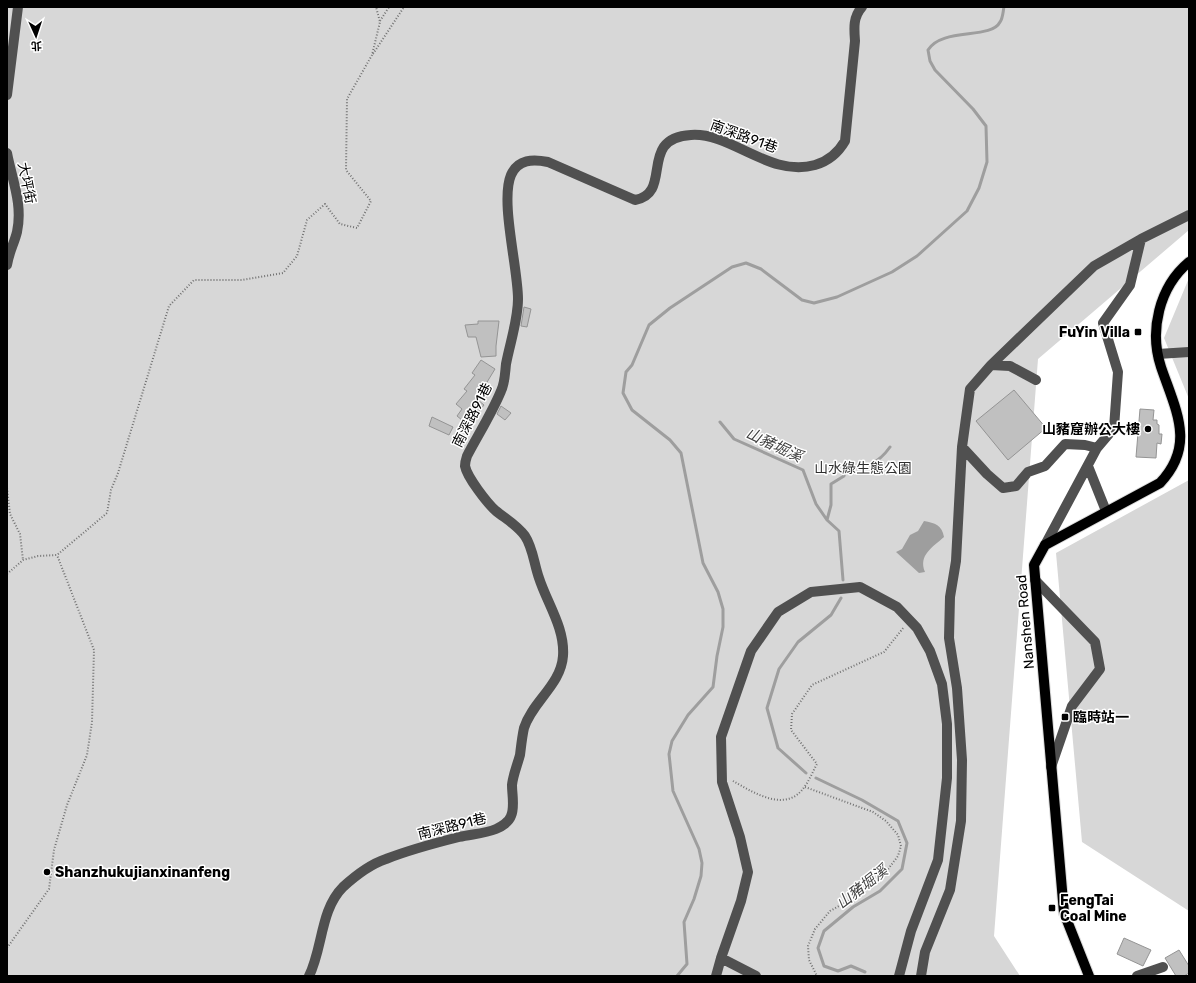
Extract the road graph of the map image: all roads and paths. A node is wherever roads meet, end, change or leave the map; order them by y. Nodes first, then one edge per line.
1 (18, 7) edge
2 (376, 7) edge
3 (389, 7) edge
4 (404, 7) edge
5 (862, 7) edge
6 (380, 22) junction
7 (372, 55) junction
8 (7, 95) edge
9 (7, 153) edge
10 (1189, 215) edge
11 (1141, 239) junction
12 (1189, 262) edge
13 (7, 265) edge
14 (1189, 352) edge
15 (1158, 354) junction
16 (991, 364) junction
17 (1036, 380) dead end
18 (962, 447) junction
19 (1097, 448) junction
20 (1088, 466) junction
21 (7, 488) edge
22 (1106, 511) junction
23 (1045, 545) junction
24 (57, 556) junction
25 (23, 560) junction
26 (7, 574) edge
27 (1035, 580) junction
28 (910, 620) junction
29 (1051, 767) junction
30 (722, 774) junction
31 (805, 787) junction
32 (7, 948) edge
33 (720, 958) junction
34 (1163, 967) dead end
35 (898, 975) edge
36 (309, 976) edge
37 (716, 976) edge
38 (756, 976) edge
39 (817, 976) edge
40 (888, 976) edge
41 (921, 976) edge
42 (1089, 976) edge
43 (1137, 976) edge

1 - 8 street
2 - 6 path
3 - 6 path
4 - 7 path
5 - 36 street, 南深路91巷
6 - 7 path
7 - 24 path
9 - 13 street, 大坪街
10 - 11 street
11 - 16 street
11 - 19 street
12 - 15 main road
14 - 15 street
15 - 22 main road
16 - 17 street
16 - 18 street
18 - 19 street
18 - 41 street
19 - 20 street
20 - 22 street
20 - 23 street
21 - 25 path
22 - 23 main road
23 - 27 main road, Nanshen Road
24 - 25 path
24 - 32 path
25 - 26 path
27 - 29 main road, Nanshen Road
27 - 29 street
28 - 30 street
28 - 31 path
28 - 35 street
29 - 42 main road, Nanshen Road
30 - 31 path
30 - 33 street
31 - 39 path
33 - 37 street
33 - 38 street
34 - 43 street
35 - 40 street

